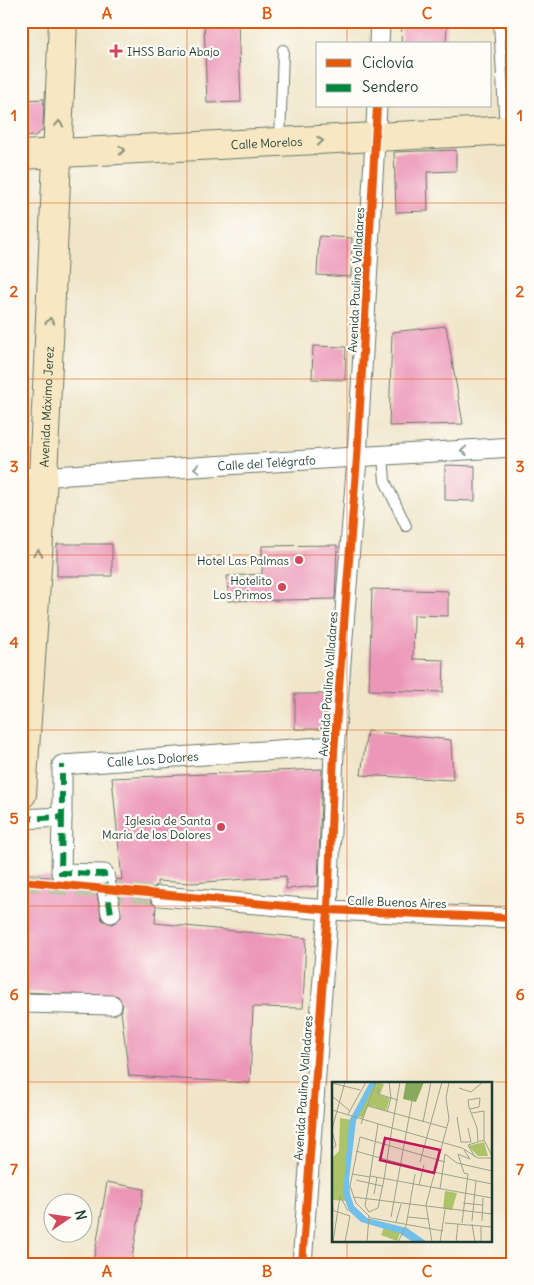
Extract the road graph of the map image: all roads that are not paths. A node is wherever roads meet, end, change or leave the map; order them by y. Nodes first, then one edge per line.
1 (62, 21) edge
2 (380, 21) edge
3 (499, 21) edge
4 (379, 42) edge
5 (283, 50) dead end
6 (377, 108) edge
7 (509, 130) edge
8 (375, 138) junction
9 (280, 143) junction
10 (59, 153) junction
11 (21, 155) edge
12 (513, 447) edge
13 (383, 456) junction
14 (357, 458) junction
15 (32, 478) edge
16 (406, 526) dead end
17 (335, 746) junction
18 (22, 806) edge
19 (62, 817) junction
20 (160, 896) tunnel mouth
21 (328, 910) junction
22 (111, 913) dead end
23 (513, 918) edge
24 (21, 1003) edge
25 (112, 1005) dead end
26 (302, 1264) edge

10 -> 1 main road, Avenida Máximo Jerez
2 - 4 street
3 - 7 lane
5 - 9 lane
6 - 8 street, Avenida Paulino Valladares
7 - 8 main road, Calle Morelos
9 -> 8 main road, Calle Morelos
8 - 14 street, Avenida Paulino Valladares
10 -> 9 main road, Calle Morelos
10 - 11 main road, Calle Morelos
15 -> 10 main road, Avenida Máximo Jerez
12 -> 13 street, Calle del Telégrafo
13 - 14 street, Calle del Telégrafo
13 - 16 lane
14 -> 15 street, Calle del Telégrafo
14 - 17 street, Avenida Paulino Valladares
18 -> 15 main road, Avenida Máximo Jerez
17 - 19 street, Calle Los Dolores
17 - 21 street, Avenida Paulino Valladares
18 - 19 street
19 - 22 street, Calle Los Dolores
20 - 21 street, Calle Buenos Aires
21 - 23 street, Calle Buenos Aires
21 - 26 street, Avenida Paulino Valladares
24 - 25 street

